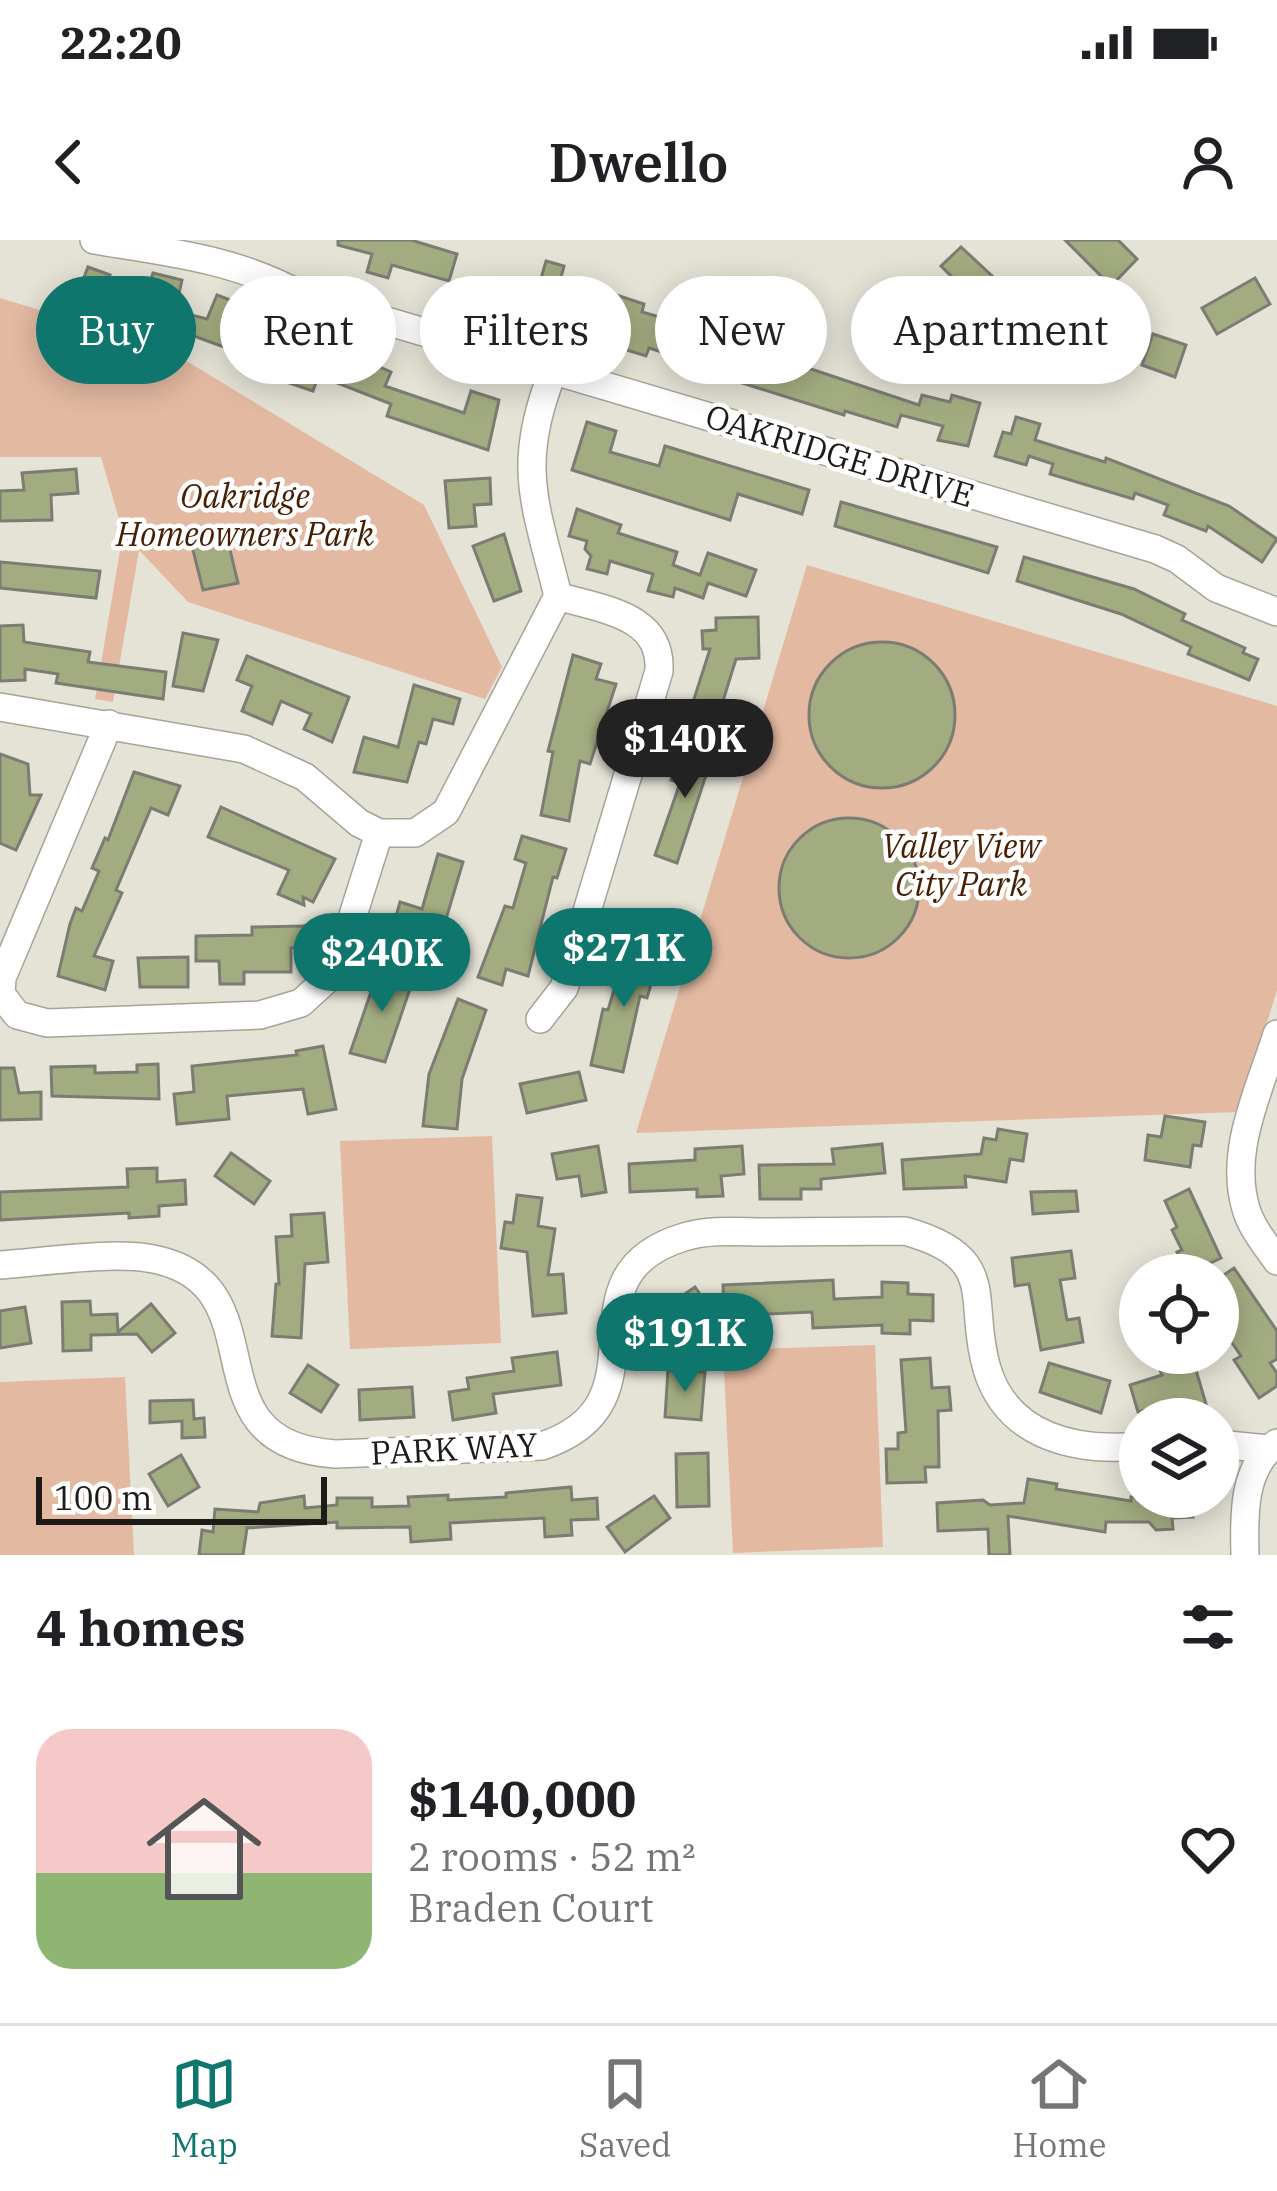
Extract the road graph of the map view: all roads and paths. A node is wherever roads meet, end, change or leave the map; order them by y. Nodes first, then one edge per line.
1 (94, 240) edge
2 (420, 330) edge
3 (548, 384) edge
4 (604, 384) edge
5 (558, 596) junction
6 (1277, 612) edge
7 (0, 707) edge
8 (109, 724) junction
9 (379, 833) junction
10 (540, 1019) dead end
11 (1274, 1053) edge
12 (1277, 1261) edge
13 (0, 1265) edge
14 (1239, 1445) edge
15 (1272, 1446) edge
16 (1119, 1447) edge
17 (1244, 1555) edge

1 - 2 street, OAKRIDGE DRIVE
3 - 5 street
4 - 6 street, OAKRIDGE DRIVE
5 - 9 street
5 - 10 street
7 - 8 street
8 - 9 street
8 - 9 street
11 - 12 street
13 - 16 street, PARK WAY
14 - 15 street
15 - 17 street

